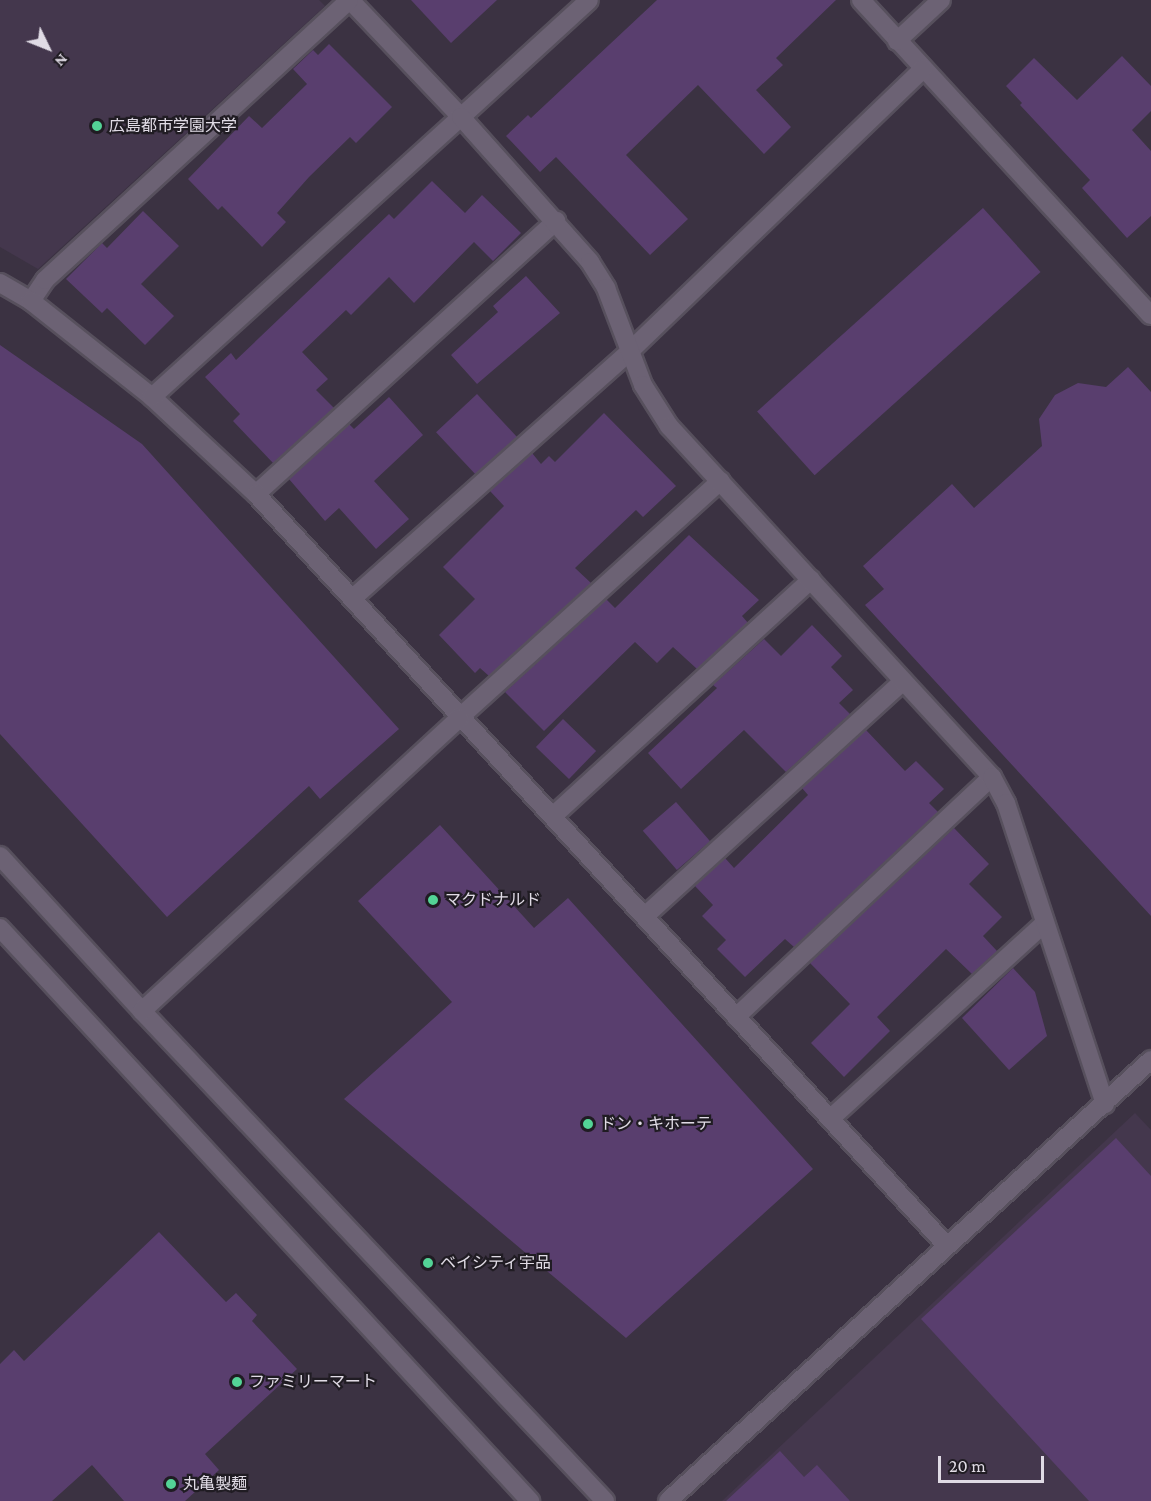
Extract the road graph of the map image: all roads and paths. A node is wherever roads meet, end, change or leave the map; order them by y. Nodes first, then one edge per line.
1 (350, 0) edge
2 (590, 0) edge
3 (861, 0) edge
4 (941, 0) edge
5 (897, 41) junction
6 (923, 69) junction
7 (460, 117) junction
8 (556, 221) junction
9 (0, 282) edge
10 (31, 301) junction
11 (1151, 315) edge
12 (630, 351) junction
13 (153, 397) junction
14 (720, 482) junction
15 (256, 494) junction
16 (811, 580) junction
17 (353, 598) junction
18 (903, 681) junction
19 (459, 718) junction
20 (992, 777) junction
21 (553, 816) junction
22 (0, 856) edge
23 (645, 916) junction
24 (1045, 923) junction
25 (0, 928) edge
26 (142, 1011) junction
27 (736, 1017) junction
28 (1151, 1060) edge
29 (1105, 1104) junction
30 (830, 1119) junction
31 (946, 1245) junction
32 (530, 1501) edge
33 (605, 1501) edge
34 (668, 1501) edge

1 - 7 street
1 - 10 street
2 - 7 street
3 - 5 street
4 - 5 street
5 - 6 street
6 - 11 street
6 - 12 street
7 - 8 street
7 - 13 street
8 - 12 street
8 - 15 street
9 - 10 street
10 - 13 street
12 - 14 street
12 - 17 street
13 - 15 street
14 - 16 street
14 - 19 street
15 - 17 street
16 - 18 street
16 - 21 street
17 - 19 street
18 - 20 street
18 - 23 street
19 - 21 street
19 - 26 street
20 - 24 street
20 - 27 street
21 - 23 street
22 - 26 street
23 - 27 street
24 - 29 street
24 - 30 street
25 - 32 street
26 - 33 street
27 - 30 street
28 - 29 street
29 - 31 street
30 - 31 street
31 - 34 street

